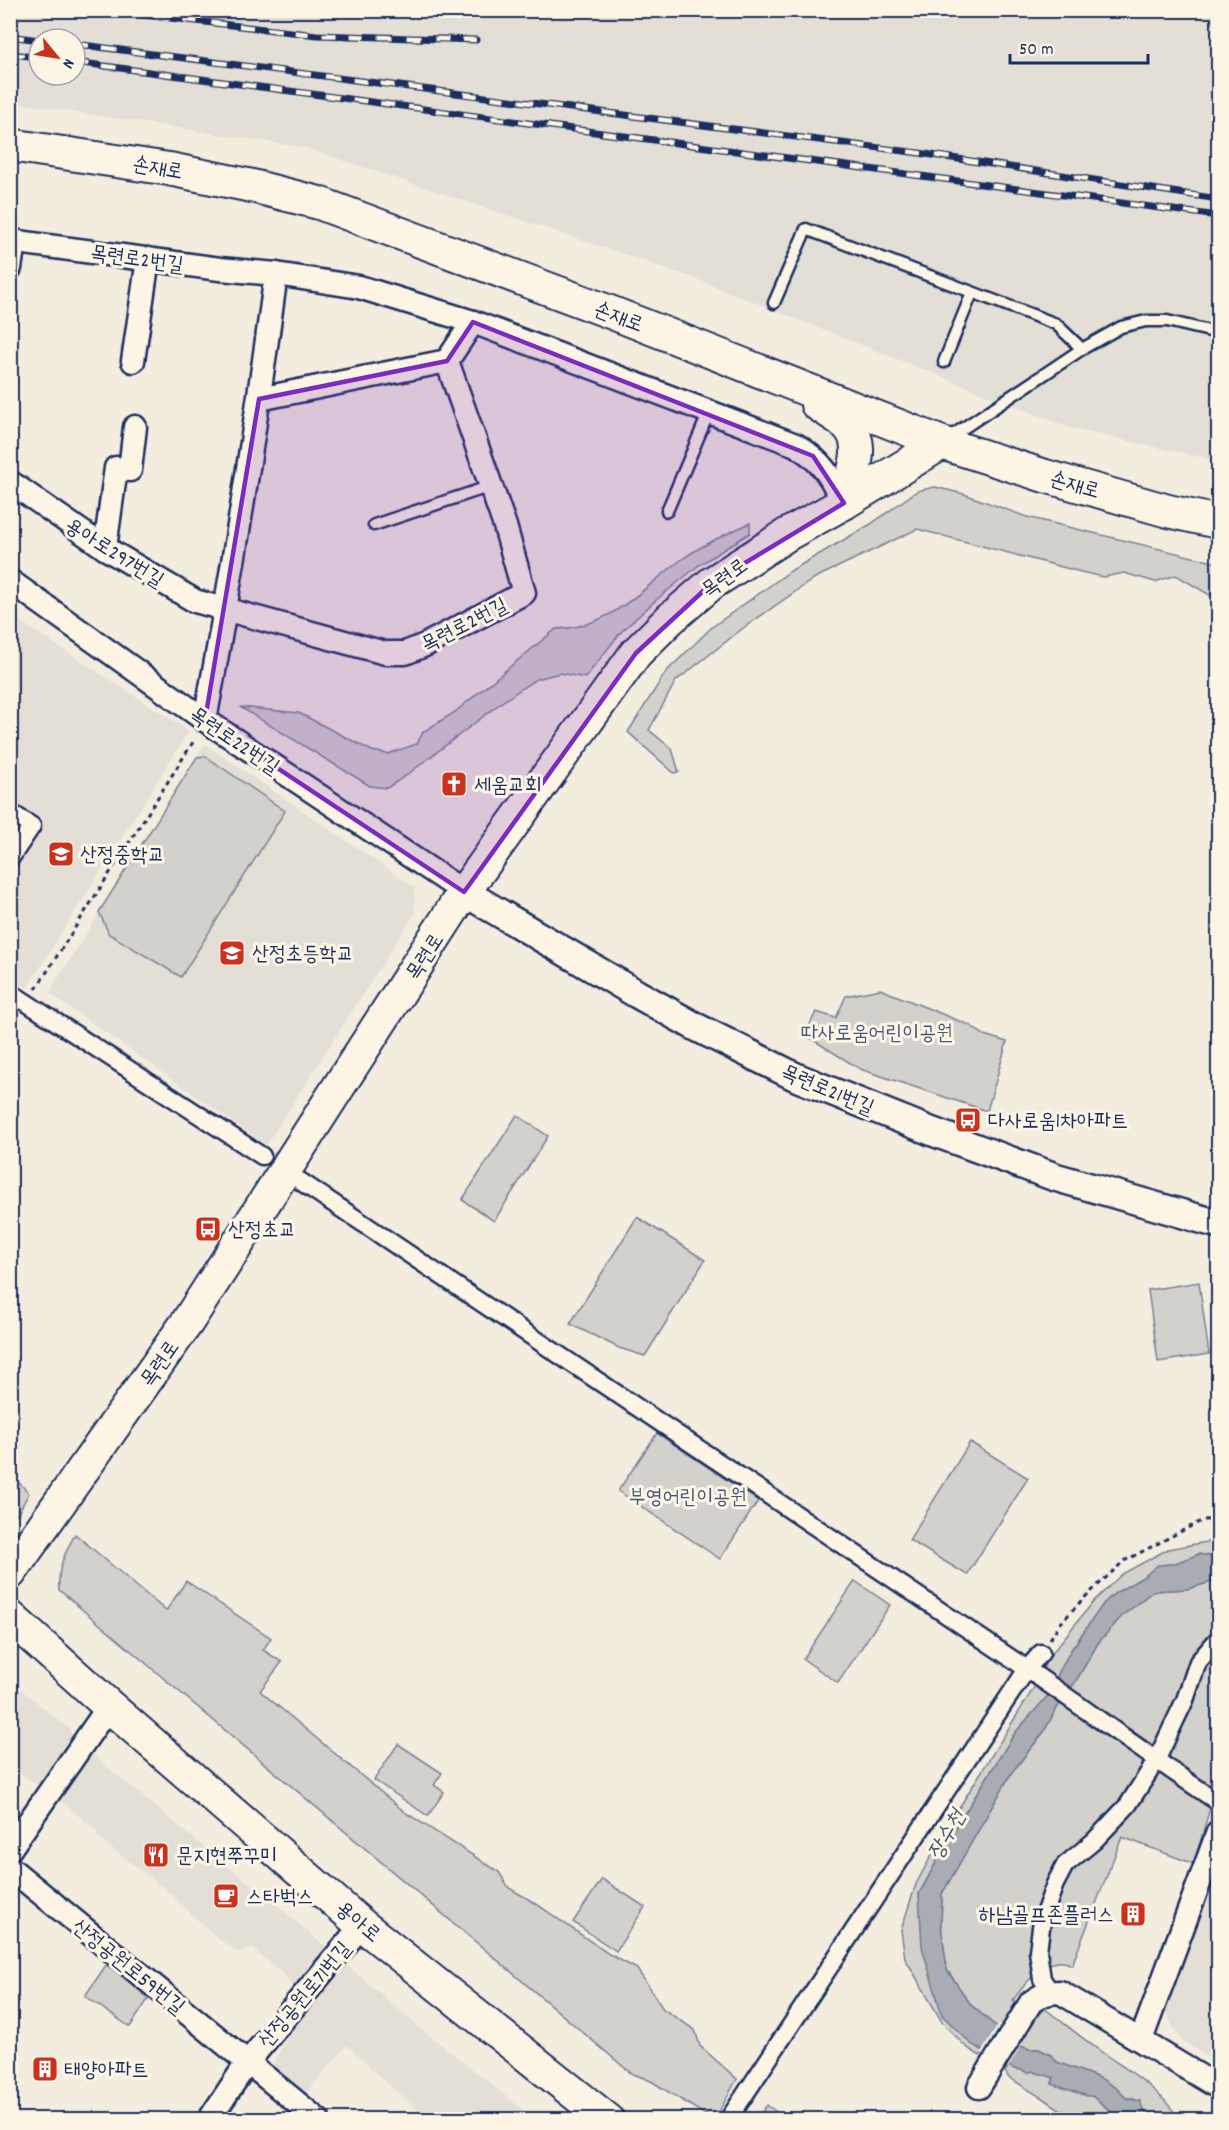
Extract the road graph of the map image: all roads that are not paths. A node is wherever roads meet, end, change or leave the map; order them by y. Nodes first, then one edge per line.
1 (10, 145) edge
2 (12, 242) edge
3 (148, 259) junction
4 (10, 268) edge
5 (276, 274) junction
6 (972, 293) junction
7 (774, 303) dead end
8 (473, 322) junction
9 (1218, 333) edge
10 (1082, 350) junction
11 (133, 361) dead end
12 (447, 361) junction
13 (944, 362) dead end
14 (784, 381) junction
15 (259, 399) junction
16 (709, 412) junction
17 (135, 427) dead end
18 (942, 443) junction
19 (10, 482) edge
20 (491, 486) junction
21 (844, 503) junction
22 (667, 511) dead end
23 (1218, 522) edge
24 (374, 525) dead end
25 (105, 548) junction
26 (10, 581) edge
27 (226, 609) junction
28 (203, 725) junction
29 (10, 812) edge
30 (10, 859) edge
31 (465, 892) junction
32 (10, 992) edge
33 (262, 1156) dead end
34 (300, 1181) dead end
35 (1218, 1224) edge
36 (10, 1573) edge
37 (10, 1617) edge
38 (1218, 1639) edge
39 (1041, 1653) road end
40 (1030, 1671) junction
41 (109, 1706) junction
42 (1156, 1761) junction
43 (1218, 1802) edge
44 (1218, 1832) edge
45 (10, 1849) edge
46 (10, 1868) edge
47 (362, 1925) junction
48 (1041, 1997) junction
49 (1142, 2040) junction
50 (247, 2063) junction
51 (979, 2087) dead end
52 (1218, 2087) edge
53 (600, 2117) edge
54 (209, 2120) edge
55 (318, 2120) edge
56 (728, 2120) edge

1 - 14 main road, 손재로
2 - 3 street, 목련로2번길
2 - 4 street
3 - 5 street, 목련로2번길
3 - 11 street
5 - 8 street, 목련로2번길
5 - 15 street
6 - 7 lane
6 - 10 lane
6 - 13 lane
8 - 12 street
8 - 16 street, 목련로2번길
9 - 10 lane
10 - 18 lane
12 - 15 street
12 - 20 street, 목련로2번길
14 - 18 main road, 손재로
14 - 21 main road
15 - 27 street
16 - 21 street, 목련로2번길
16 - 22 lane
17 - 25 street
18 - 21 main road, 목련로
18 - 23 main road, 손재로
19 - 25 street, 용아로297번길
20 - 24 lane
20 - 27 street, 목련로2번길
21 - 31 main road, 목련로
25 - 27 street, 용아로297번길
26 - 28 street, 목련로22번길
27 - 28 street
28 - 31 street, 목련로22번길
29 - 30 street
31 - 35 street, 목련로21번길
31 - 36 main road, 목련로
32 - 33 street
34 - 40 street
37 - 41 main road, 용아로
38 - 42 street
39 - 40 street
40 - 42 street
40 - 56 street
41 - 45 street
41 - 47 main road, 용아로
42 - 43 street
42 - 48 street
44 - 49 street
46 - 50 street, 산정공원로59번길
47 - 50 street, 산정공원로71번길
47 - 53 main road, 용아로
48 - 49 street
48 - 51 street
49 - 52 street
50 - 54 street, 산정공원로71번길
50 - 55 street, 산정공원로71번길

